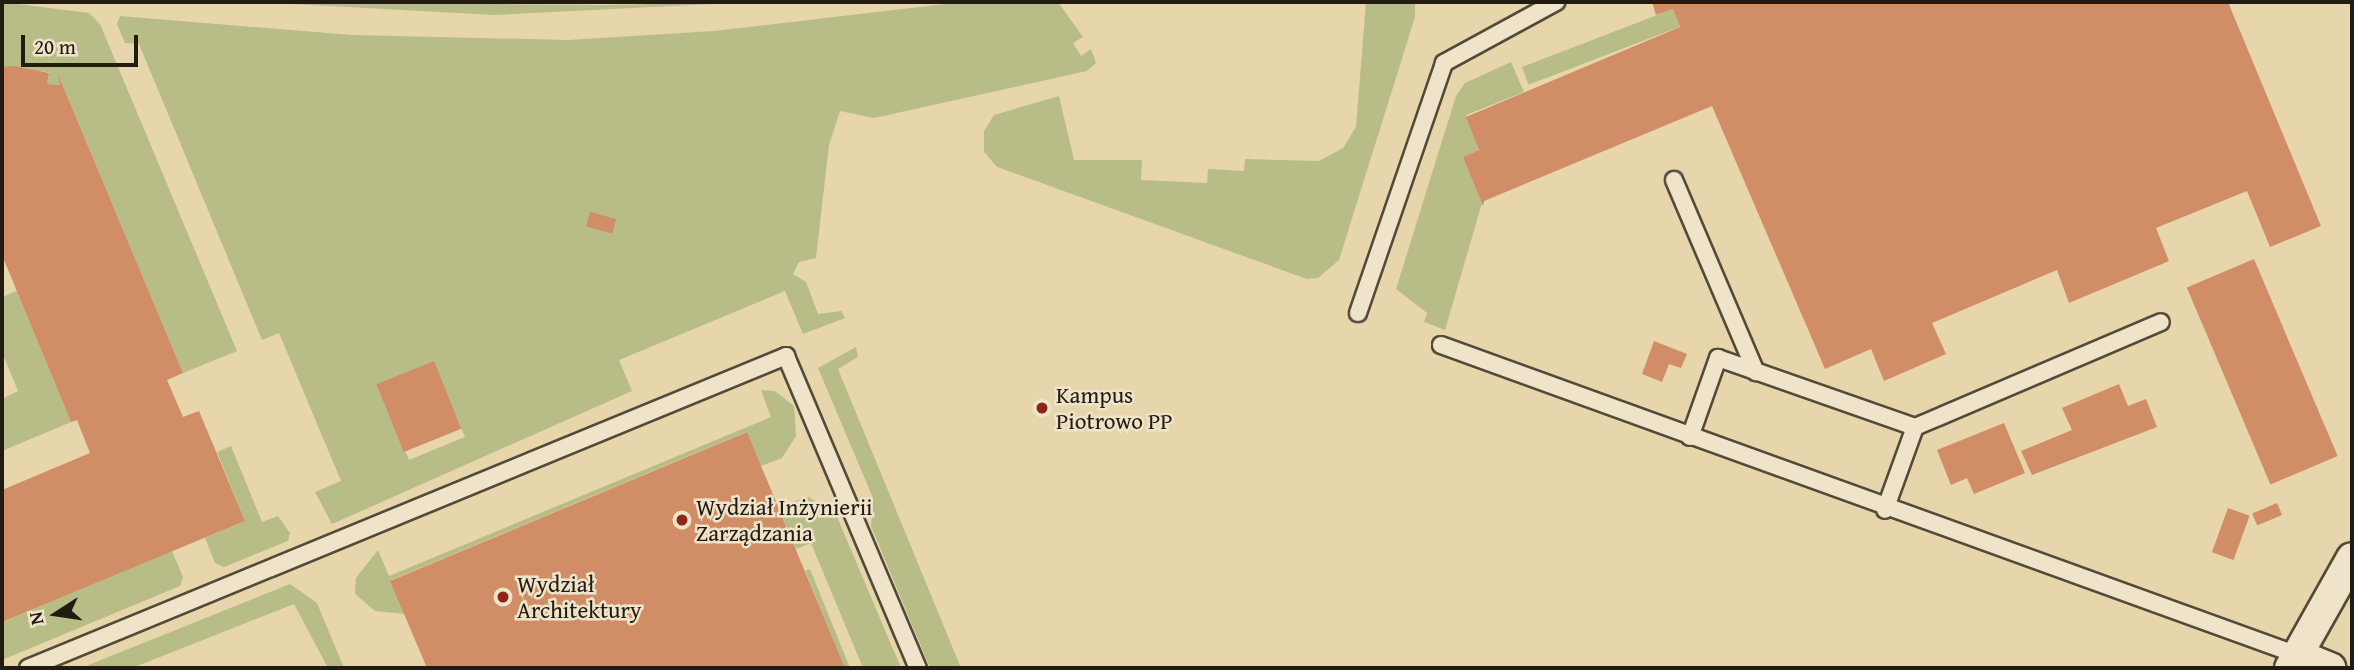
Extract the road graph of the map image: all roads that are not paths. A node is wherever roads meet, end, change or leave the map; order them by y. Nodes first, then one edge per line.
1 (1556, 2) edge
2 (1674, 180) dead end
3 (1358, 313) dead end
4 (2161, 322) dead end
5 (1441, 345) dead end
6 (1756, 372) junction
7 (1915, 427) junction
8 (1690, 437) junction
9 (1885, 510) junction
10 (2352, 558) edge
11 (2294, 662) edge
12 (28, 668) edge
13 (918, 668) edge
14 (2331, 668) edge

1 - 3 lane
2 - 6 lane
4 - 7 lane
5 - 8 lane
6 - 7 lane
6 - 8 lane
7 - 9 lane
8 - 9 lane
9 - 11 lane
10 - 11 street
11 - 14 street
12 - 13 lane

